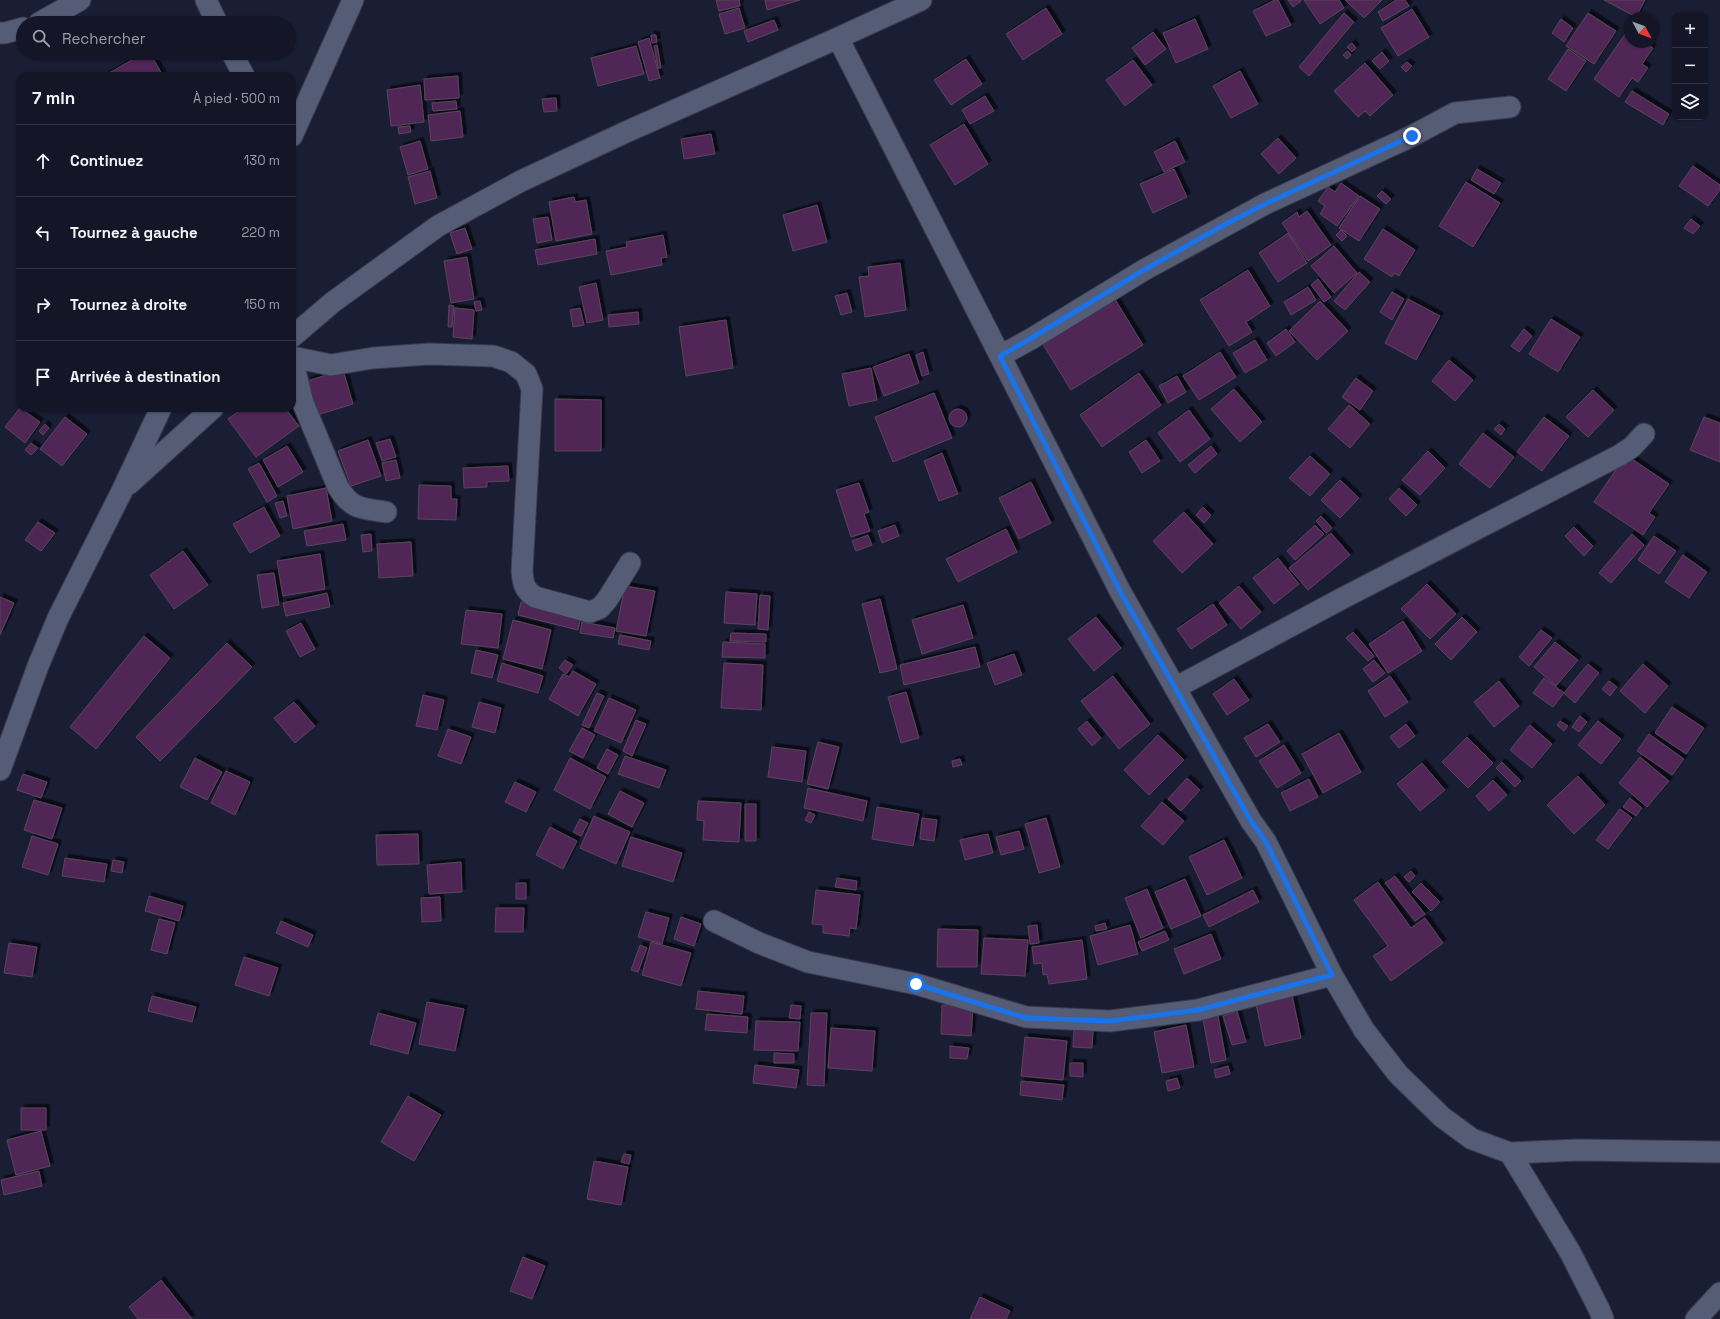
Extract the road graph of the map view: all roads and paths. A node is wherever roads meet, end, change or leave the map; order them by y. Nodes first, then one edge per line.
1 (80, 0) edge
2 (206, 0) edge
3 (353, 0) edge
4 (921, 0) edge
5 (51, 16) edge
6 (214, 16) edge
7 (16, 30) edge
8 (0, 33) edge
9 (838, 38) junction
10 (236, 60) edge
11 (242, 72) edge
12 (1510, 107) dead end
13 (296, 127) edge
14 (296, 334) edge
15 (1000, 356) junction
16 (296, 359) edge
17 (296, 374) edge
18 (159, 412) edge
19 (209, 412) edge
20 (1644, 434) dead end
21 (122, 491) junction
22 (386, 512) dead end
23 (630, 563) dead end
24 (1175, 688) junction
25 (1, 765) edge
26 (714, 921) dead end
27 (1332, 975) junction
28 (1720, 1152) edge
29 (1510, 1153) junction
30 (1720, 1293) edge
31 (1602, 1319) edge
32 (1696, 1319) edge

1 - 5 street
2 - 6 street
3 - 13 street
4 - 9 street
7 - 8 street
9 - 14 street
9 - 15 street
10 - 11 street
12 - 15 street
15 - 24 street
16 - 23 street
17 - 22 street
18 - 21 street
19 - 21 street
20 - 24 street
21 - 25 street
24 - 27 street
26 - 27 street
27 - 29 street
28 - 29 street
29 - 31 street
30 - 32 street

